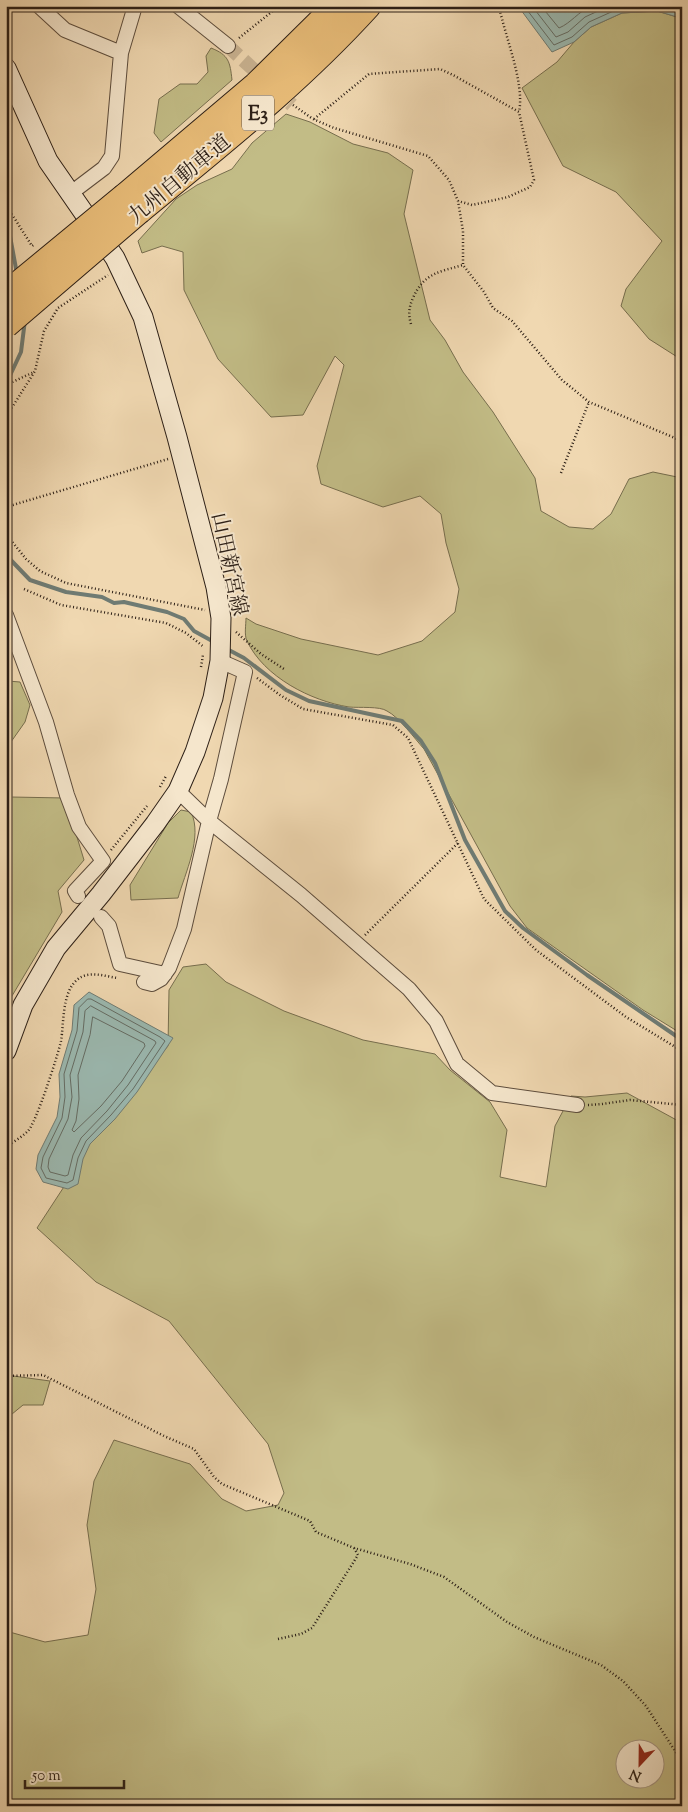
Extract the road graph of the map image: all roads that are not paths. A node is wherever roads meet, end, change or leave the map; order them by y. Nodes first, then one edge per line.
1 (39, 6) edge
2 (135, 6) edge
3 (178, 6) edge
4 (336, 6) edge
5 (368, 6) edge
6 (228, 46) tunnel mouth
7 (121, 53) junction
8 (6, 68) edge
9 (71, 193) junction
10 (132, 204) junction
11 (6, 294) edge
12 (6, 325) edge
13 (6, 615) edge
14 (220, 661) junction
15 (178, 791) junction
16 (209, 821) junction
17 (78, 896) dead end
18 (101, 917) dead end
19 (165, 974) junction
20 (144, 982) road end
21 (6, 1051) edge
22 (577, 1104) road end

1 - 7 street
2 - 7 street
3 - 6 street
4 - 10 highway, 九州自動車道 / E3
5 - 10 highway, 九州自動車道 / E3
7 - 9 street
8 - 9 main road, 山田新宮線
9 - 14 main road, 山田新宮線
10 - 11 highway, 九州自動車道 / E3, bridge
10 - 12 highway, 九州自動車道 / E3, bridge
13 - 17 street
14 - 15 main road, 山田新宮線
14 - 16 street
15 - 16 street
15 - 21 main road, 山田新宮線
16 - 19 street
16 - 22 street
18 - 19 street
19 - 20 street

